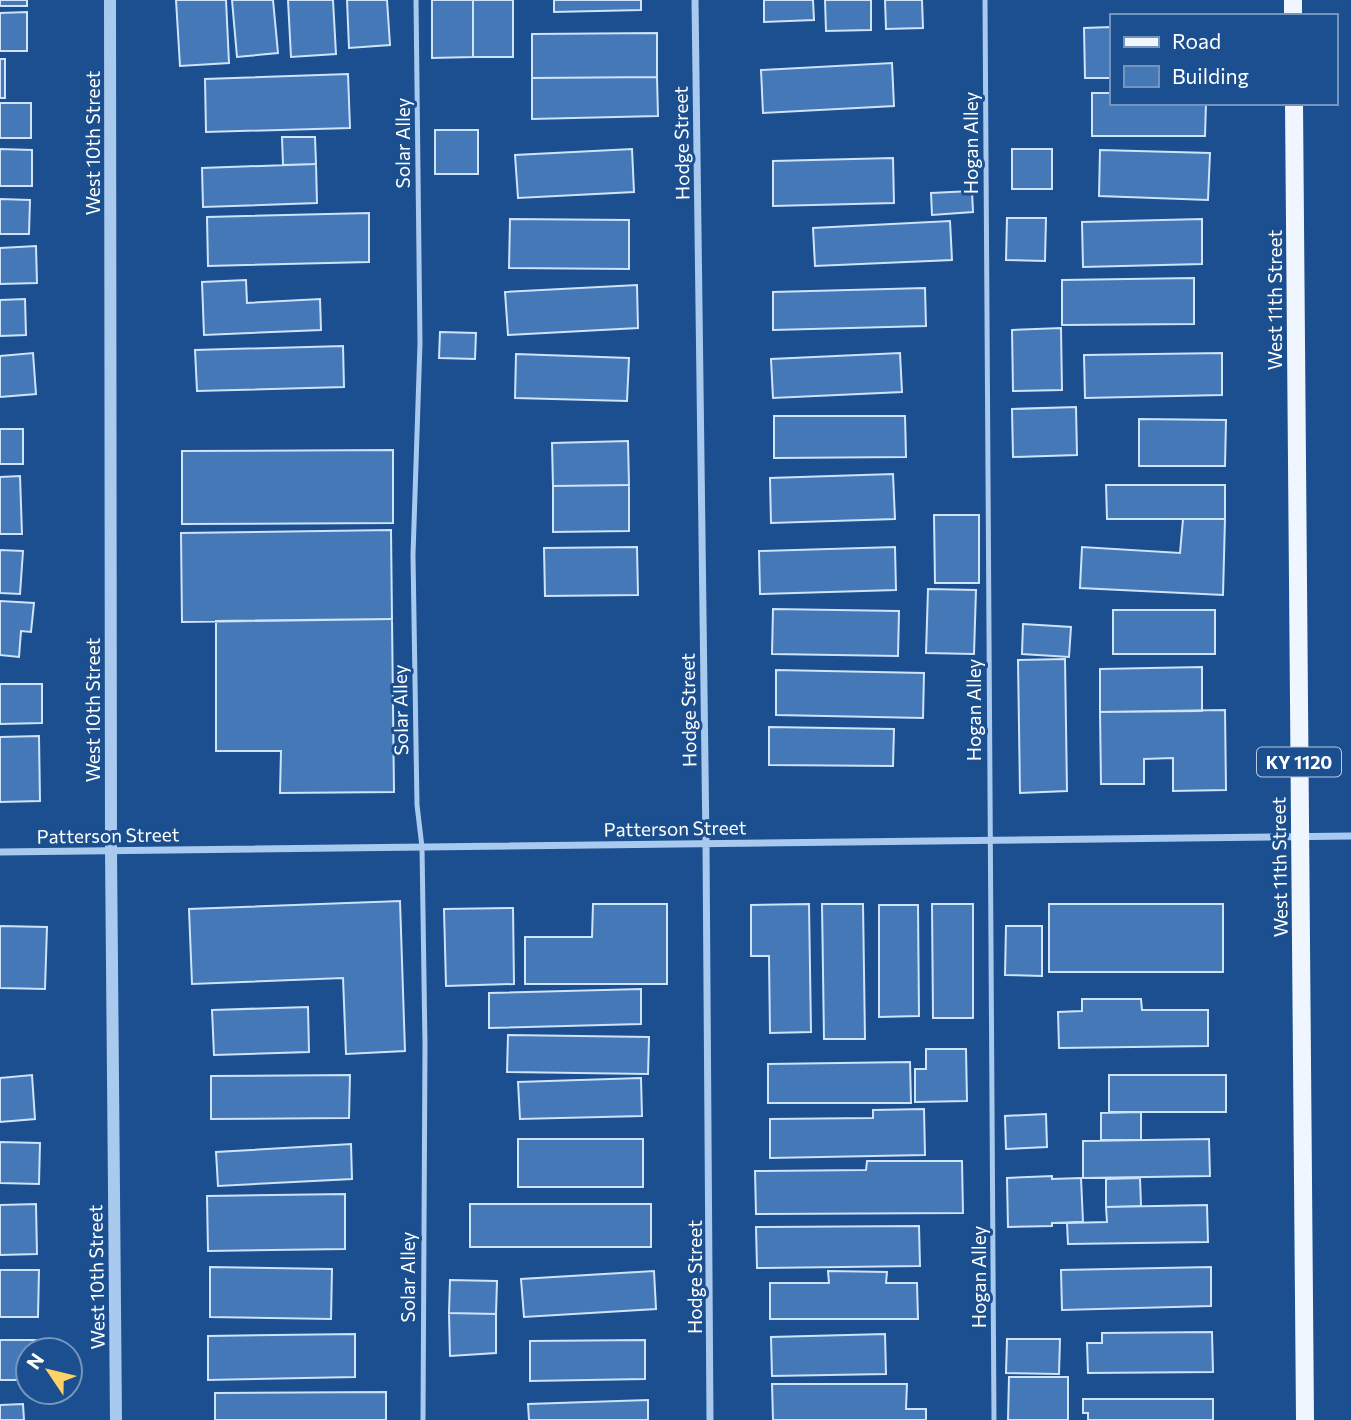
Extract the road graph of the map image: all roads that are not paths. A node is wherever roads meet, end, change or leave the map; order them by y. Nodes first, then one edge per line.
1 (110, 0) edge
2 (416, 0) edge
3 (695, 0) edge
4 (985, 0) edge
5 (1294, 105) edge
6 (1300, 836) junction
7 (1351, 836) edge
8 (990, 840) junction
9 (706, 843) junction
10 (422, 847) junction
11 (111, 850) junction
12 (0, 852) edge
13 (116, 1420) edge
14 (424, 1420) edge
15 (710, 1420) edge
16 (994, 1420) edge
17 (1306, 1420) edge

1 - 11 street, West 10th Street
2 - 10 lane, Solar Alley
3 - 9 street, Hodge Street
4 - 8 lane, Hogan Alley
5 - 6 main road, West 11th Street / KY 1120
6 - 7 street, Patterson Street
6 - 8 street, Patterson Street
6 - 17 main road, West 11th Street / KY 1120
8 - 9 street, Patterson Street
8 - 16 lane, Hogan Alley
9 - 10 street, Patterson Street
9 - 15 street, Hodge Street
10 - 11 street, Patterson Street
10 - 14 lane, Solar Alley
11 - 12 street, Patterson Street
11 - 13 street, West 10th Street

